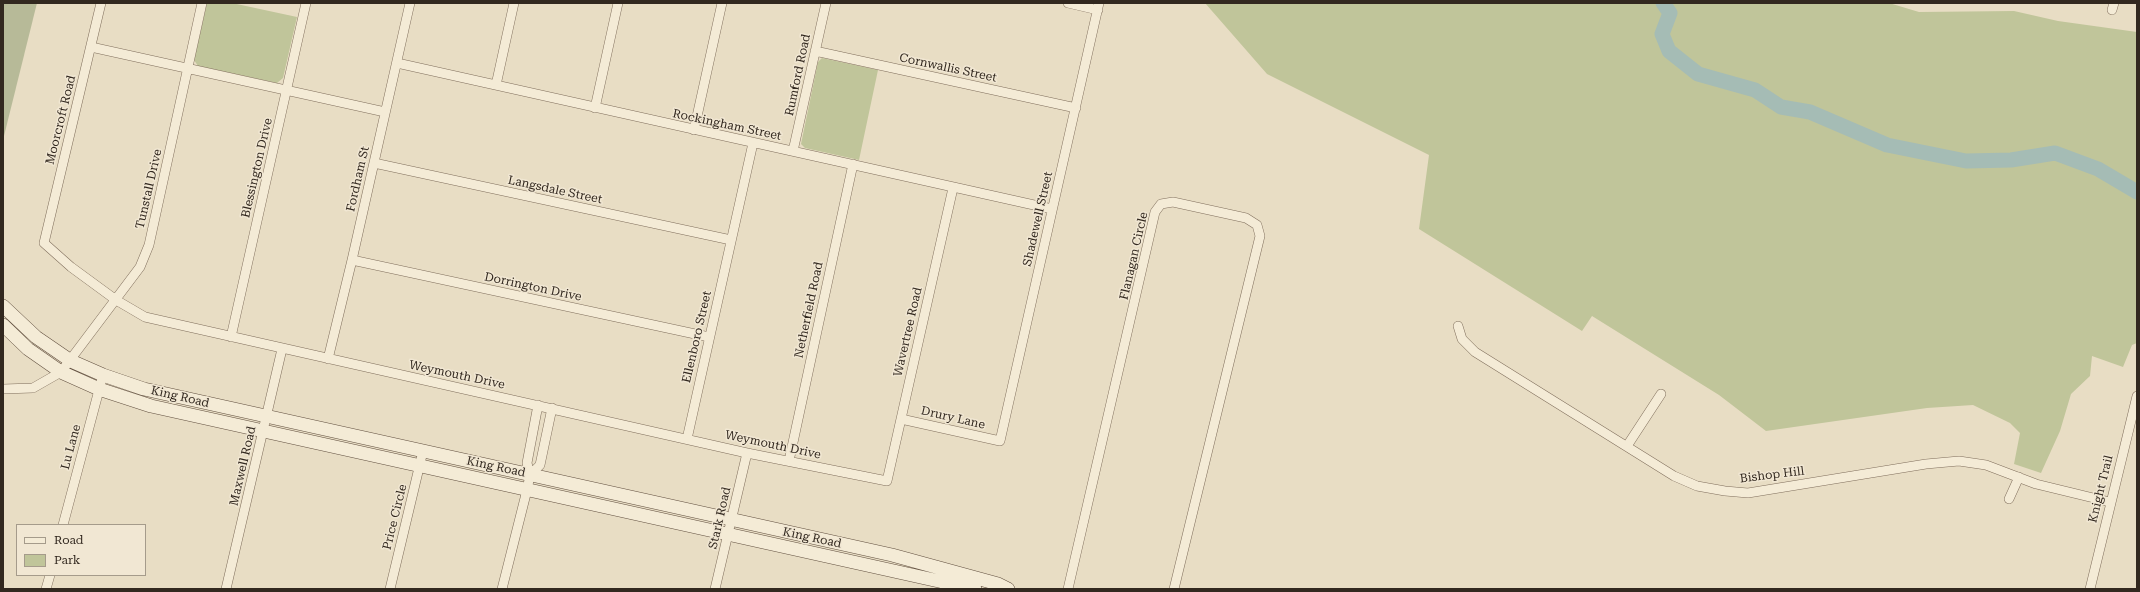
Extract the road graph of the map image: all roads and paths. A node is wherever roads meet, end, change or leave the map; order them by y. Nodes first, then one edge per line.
1 (101, 3) edge
2 (202, 3) edge
3 (306, 3) edge
4 (410, 3) edge
5 (514, 3) edge
6 (618, 3) edge
7 (722, 3) edge
8 (826, 3) edge
9 (1068, 3) edge
10 (1099, 6) edge
11 (92, 47) junction
12 (815, 51) junction
13 (397, 64) junction
14 (188, 68) junction
15 (496, 86) junction
16 (287, 90) junction
17 (595, 108) junction
18 (1076, 108) junction
19 (386, 112) junction
20 (694, 130) junction
21 (753, 142) junction
22 (793, 152) junction
23 (374, 163) junction
24 (852, 164) junction
25 (953, 188) junction
26 (1052, 209) junction
27 (731, 240) junction
28 (44, 243) joint
29 (352, 260) junction
30 (116, 300) junction
31 (3, 306) edge
32 (3, 325) edge
33 (1458, 326) dead end
34 (709, 337) junction
35 (231, 338) junction
36 (282, 349) junction
37 (328, 359) junction
38 (71, 360) junction
39 (61, 372) junction
40 (103, 375) junction
41 (3, 388) edge
42 (98, 389) junction
43 (1661, 394) dead end
44 (2137, 396) edge
45 (538, 405) junction
46 (552, 408) junction
47 (267, 417) junction
48 (901, 419) junction
49 (264, 433) junction
50 (687, 438) junction
51 (1000, 441) joint
52 (1627, 446) junction
53 (423, 451) junction
54 (747, 452) junction
55 (789, 461) junction
56 (420, 466) junction
57 (530, 475) junction
58 (2019, 477) junction
59 (887, 481) joint
60 (592, 489) junction
61 (527, 490) junction
62 (2009, 499) dead end
63 (2110, 502) junction
64 (588, 504) junction
65 (732, 520) junction
66 (63, 524) edge
67 (728, 535) junction
68 (831, 542) junction
69 (828, 556) junction
70 (50, 576) edge
71 (46, 589) edge
72 (226, 589) edge
73 (390, 589) edge
74 (502, 589) edge
75 (715, 589) edge
76 (975, 589) edge
77 (1008, 589) edge
78 (1068, 589) edge
79 (1174, 589) edge
80 (2090, 589) edge

1 - 11 street, Moorcroft Road
2 - 14 street, Tunstall Drive
3 - 16 street, Blessington Drive
4 - 13 street, Fordham St
5 - 15 street
6 - 17 street
7 - 20 street
8 - 12 street, Rumford Road
9 - 10 street
10 - 18 street, Shadewell Street
11 - 14 street
11 - 28 street, Moorcroft Road
12 - 18 street, Cornwallis Street
12 - 22 street, Rumford Road
13 - 15 street, Rockingham Street
13 - 19 street, Fordham St
14 - 16 street
14 - 30 street, Tunstall Drive
15 - 17 street, Rockingham Street
16 - 19 street
16 - 35 street, Blessington Drive
17 - 20 street, Rockingham Street
18 - 26 street, Shadewell Street
19 - 23 street, Fordham St
20 - 21 street, Rockingham Street
21 - 22 street, Rockingham Street
21 - 27 street, Ellenboro Street
22 - 24 street, Rockingham Street
23 - 27 street, Langsdale Street
23 - 29 street, Fordham St
24 - 25 street, Rockingham Street
24 - 55 street, Netherfield Road
25 - 26 street, Rockingham Street
25 - 48 street, Wavertree Road
26 - 51 street, Shadewell Street
27 - 34 street, Ellenboro Street
28 - 30 street, Weymouth Drive
29 - 34 street, Dorrington Drive
29 - 37 street, Fordham St
30 - 35 street, Weymouth Drive
30 - 38 street, Tunstall Drive
31 - 38 street, King Road
32 - 39 street, King Road
33 - 52 street, Bishop Hill
34 - 50 street, Ellenboro Street
35 - 36 street, Weymouth Drive
36 - 37 street, Weymouth Drive
36 - 47 street, Maxwell Road
37 - 45 street, Weymouth Drive
38 - 39 street, Tunstall Drive
38 - 40 street, King Road
39 - 41 street
39 - 42 street, King Road
40 - 42 street, Lu Lane
40 - 47 street, King Road
42 - 49 street, King Road
42 - 66 street, Lu Lane
43 - 52 street
44 - 63 street, Knight Trail
45 - 46 street, Weymouth Drive
45 - 57 street
46 - 50 street, Weymouth Drive
46 - 57 street
47 - 49 street, Maxwell Road
47 - 53 street, King Road
48 - 51 street, Drury Lane
48 - 59 street, Wavertree Road
49 - 56 street, King Road
49 - 72 street, Maxwell Road
50 - 54 street, Weymouth Drive
52 - 58 street, Bishop Hill
53 - 56 street, Price Circle
53 - 57 street, King Road
54 - 55 street, Weymouth Drive
54 - 65 street, Stark Road
55 - 59 street, Weymouth Drive
56 - 61 street, King Road
56 - 73 street, Price Circle
57 - 60 street, King Road
57 - 61 street
58 - 62 street
58 - 63 street, Bishop Hill
60 - 64 street
60 - 65 street, King Road
61 - 64 street, King Road
61 - 74 street
63 - 80 street, Knight Trail
64 - 67 street, King Road
65 - 67 street, Stark Road
65 - 68 street, King Road
67 - 69 street, King Road
67 - 75 street, Stark Road
68 - 69 street
68 - 77 street, King Road
69 - 76 street, King Road
70 - 71 street
78 - 79 street, Flanagan Circle

